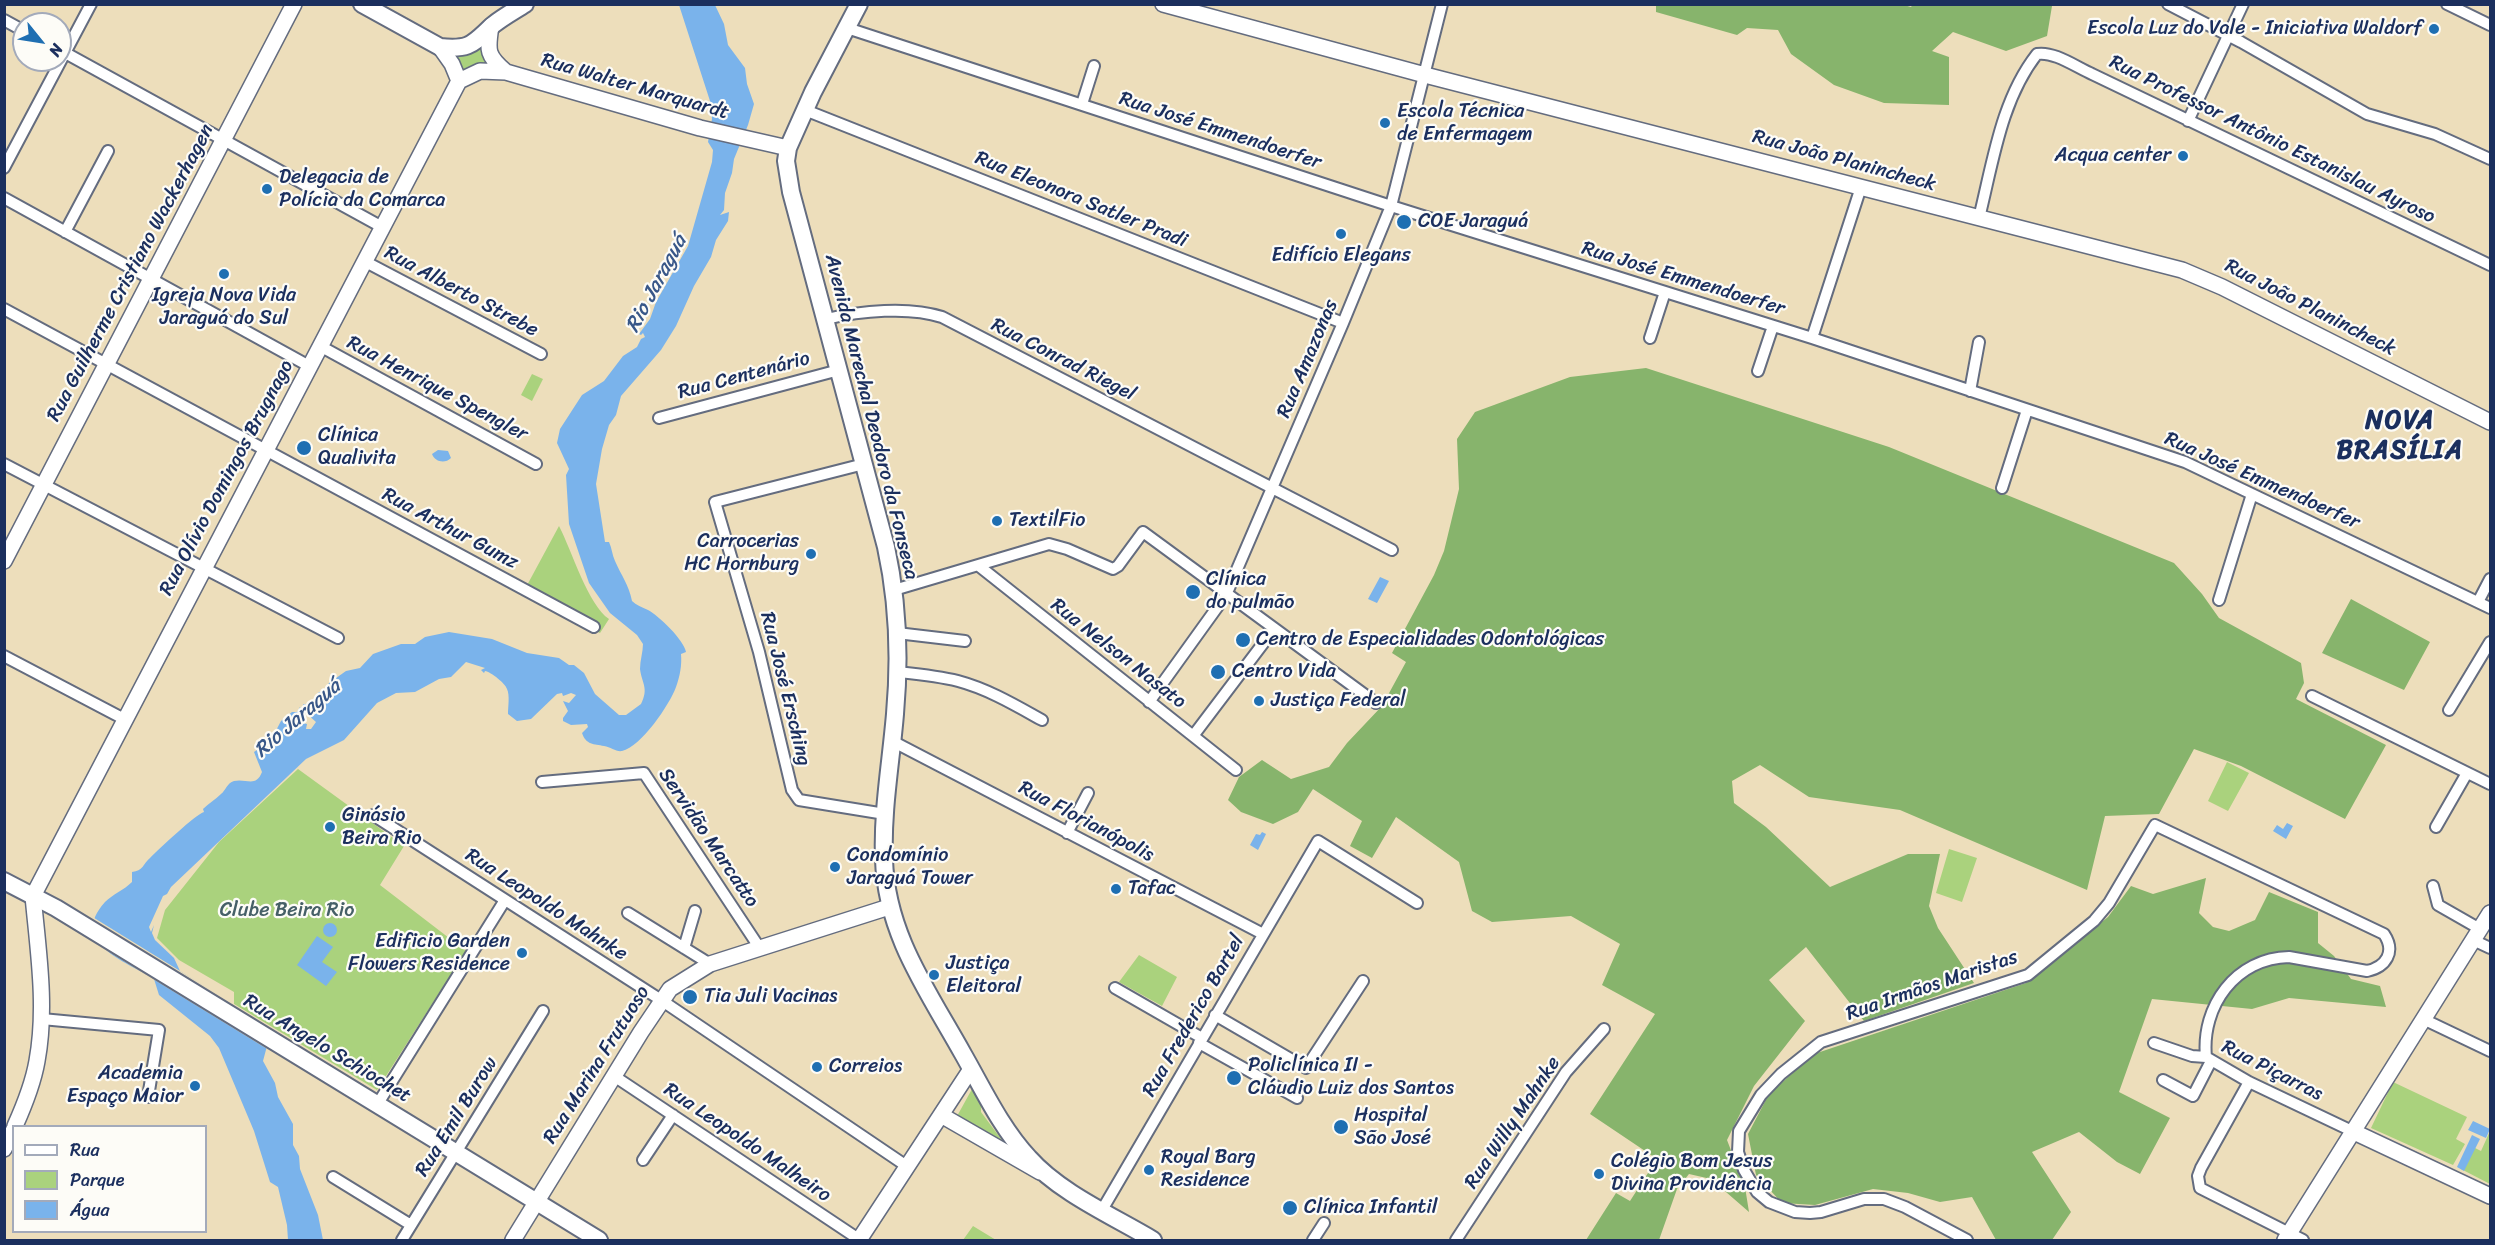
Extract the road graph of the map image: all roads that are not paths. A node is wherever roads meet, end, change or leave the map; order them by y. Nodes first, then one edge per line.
1 (91, 4) edge
2 (294, 4) edge
3 (525, 4) edge
4 (859, 4) edge
5 (1163, 4) edge
6 (1442, 4) edge
7 (2168, 4) edge
8 (2243, 4) edge
9 (2447, 4) edge
10 (365, 5) edge
11 (2490, 25) edge
12 (491, 26) junction
13 (847, 28) junction
14 (72, 35) edge
15 (2228, 35) junction
16 (440, 48) junction
17 (72, 56) edge
18 (1094, 66) dead end
19 (52, 72) edge
20 (506, 72) junction
21 (1425, 75) junction
22 (459, 81) junction
23 (1082, 104) junction
24 (805, 110) junction
25 (2188, 121) junction
26 (224, 140) junction
27 (788, 148) junction
28 (108, 151) dead end
29 (2490, 159) edge
30 (4, 168) edge
31 (1861, 187) junction
32 (4, 198) edge
33 (1391, 206) junction
34 (1979, 218) junction
35 (382, 227) junction
36 (65, 232) junction
37 (364, 261) junction
38 (2490, 265) edge
39 (151, 279) junction
40 (1665, 292) junction
41 (4, 309) edge
42 (826, 319) junction
43 (1343, 323) junction
44 (1773, 326) junction
45 (1650, 338) dead end
46 (1812, 338) junction
47 (1979, 342) dead end
48 (320, 346) junction
49 (541, 354) dead end
50 (106, 365) junction
51 (309, 366) junction
52 (839, 370) junction
53 (1758, 371) dead end
54 (1970, 391) junction
55 (2027, 410) junction
56 (659, 418) dead end
57 (2490, 422) edge
58 (265, 450) junction
59 (4, 464) edge
60 (536, 464) dead end
61 (864, 464) junction
62 (44, 484) junction
63 (2002, 488) dead end
64 (1272, 489) junction
65 (2252, 494) junction
66 (1392, 550) dead end
67 (4, 561) edge
68 (979, 566) junction
69 (204, 567) junction
70 (2490, 579) edge
71 (894, 590) junction
72 (1226, 595) junction
73 (2219, 600) dead end
74 (2478, 602) junction
75 (2490, 608) edge
76 (594, 627) dead end
77 (1274, 629) junction
78 (897, 633) junction
79 (338, 638) dead end
80 (965, 640) dead end
81 (2490, 642) edge
82 (4, 656) edge
83 (898, 672) junction
84 (2312, 696) dead end
85 (1149, 702) junction
86 (1376, 704) dead end
87 (2448, 710) dead end
88 (124, 719) junction
89 (1042, 720) dead end
90 (1193, 736) junction
91 (892, 741) junction
92 (1236, 770) dead end
93 (2467, 773) junction
94 (542, 782) dead end
95 (2490, 784) edge
96 (1088, 793) dead end
97 (373, 814) dead end
98 (885, 814) junction
99 (2436, 827) dead end
100 (1067, 833) junction
101 (4, 881) edge
102 (2433, 886) dead end
103 (33, 896) junction
104 (505, 900) junction
105 (1417, 903) dead end
106 (889, 907) junction
107 (695, 911) dead end
108 (628, 913) dead end
109 (2490, 913) edge
110 (1263, 934) junction
111 (2477, 934) junction
112 (759, 947) junction
113 (684, 948) junction
114 (2490, 948) edge
115 (2386, 961) joint
116 (710, 964) junction
117 (1363, 981) dead end
118 (1115, 988) dead end
119 (660, 1000) junction
120 (543, 1011) dead end
121 (1215, 1015) junction
122 (42, 1019) junction
123 (2423, 1019) junction
124 (1604, 1029) dead end
125 (1200, 1040) junction
126 (2154, 1044) dead end
127 (2490, 1051) edge
128 (2209, 1059) junction
129 (971, 1069) junction
130 (614, 1076) junction
131 (2163, 1080) dead end
132 (2249, 1082) junction
133 (148, 1097) dead end
134 (1297, 1098) dead end
135 (377, 1105) junction
136 (673, 1115) junction
137 (941, 1115) junction
138 (15, 1125) edge
139 (2352, 1131) junction
140 (12, 1132) edge
141 (4, 1149) edge
142 (456, 1153) junction
143 (643, 1160) dead end
144 (908, 1167) junction
145 (333, 1177) dead end
146 (1050, 1178) junction
147 (2490, 1196) edge
148 (536, 1202) junction
149 (1102, 1210) junction
150 (1324, 1223) dead end
151 (411, 1225) junction
152 (2293, 1238) edge
153 (1147, 1239) edge
154 (402, 1240) edge
155 (513, 1240) edge
156 (599, 1240) edge
157 (860, 1240) edge
158 (1313, 1240) edge
159 (1456, 1240) edge
160 (1967, 1240) edge

1 - 14 street
2 - 26 main road, Rua Guilherme Cristiano Wackerhagen
3 - 12 main road
4 - 13 main road
5 - 21 main road, Rua João Planincheck
6 - 21 street, Rua Amazonas
7 - 15 street
8 - 15 street
9 - 11 street
10 - 16 main road
12 - 16 main road
12 - 20 main road
13 - 23 street, Rua José Emmendoerfer
13 - 24 main road
15 - 25 street
15 - 29 street
16 - 22 main road
17 - 26 street
18 - 23 street
19 - 30 street
20 - 22 main road, Rua Walter Marquardt
20 - 27 main road, Rua Walter Marquardt
21 - 31 main road, Rua João Planincheck
21 - 33 street, Rua Amazonas
22 - 35 main road, Rua Olívio Domingos Brugnago
23 - 33 street, Rua José Emmendoerfer
24 - 27 main road
24 - 43 street, Rua Eleonora Satler Pradi
25 - 34 street, Rua Professor Antônio Estanislau Ayroso
25 - 38 street, Rua Professor Antônio Estanislau Ayroso
26 - 35 street
26 - 39 main road, Rua Guilherme Cristiano Wackerhagen
27 - 42 main road, Avenida Marechal Deodoro da Fonseca
28 - 36 street
31 - 34 main road, Rua João Planincheck
31 - 46 street
32 - 36 street
33 - 40 street, Rua José Emmendoerfer
33 - 43 street, Rua Amazonas
34 - 57 main road, Rua João Planincheck
35 - 37 main road, Rua Olívio Domingos Brugnago
36 - 39 street
37 - 48 main road, Rua Olívio Domingos Brugnago
37 - 49 street, Rua Alberto Strebe
39 - 50 main road, Rua Guilherme Cristiano Wackerhagen
39 - 51 street
40 - 44 street, Rua José Emmendoerfer
40 - 45 street
41 - 50 street, Rua Arthur Gumz
42 - 52 main road, Avenida Marechal Deodoro da Fonseca
42 - 64 street, Rua Conrad Riegel
43 - 64 street, Rua Amazonas
44 - 46 street, Rua José Emmendoerfer
44 - 53 street
46 - 54 street, Rua José Emmendoerfer
47 - 54 street
48 - 51 main road, Rua Olívio Domingos Brugnago
48 - 60 street, Rua Henrique Spengler
50 - 58 street, Rua Arthur Gumz
50 - 62 main road, Rua Guilherme Cristiano Wackerhagen
51 - 58 main road, Rua Olívio Domingos Brugnago
52 - 56 street, Rua Centenário
52 - 61 main road, Avenida Marechal Deodoro da Fonseca
54 - 55 street, Rua José Emmendoerfer
55 - 63 street
55 - 65 street, Rua José Emmendoerfer
58 - 69 main road, Rua Olívio Domingos Brugnago
58 - 76 street, Rua Arthur Gumz
59 - 62 street
61 - 71 main road, Avenida Marechal Deodoro da Fonseca
61 - 98 street, Rua José Ersching
62 - 67 main road, Rua Guilherme Cristiano Wackerhagen
62 - 69 street
64 - 66 street, Rua Conrad Riegel
64 - 72 street, Rua Amazonas
65 - 73 street
65 - 74 street, Rua José Emmendoerfer
68 - 71 street
68 - 72 street
68 - 85 street, Rua Nelson Nasato
69 - 79 street
69 - 88 main road, Rua Olívio Domingos Brugnago
70 - 74 street
71 - 78 main road, Avenida Marechal Deodoro da Fonseca
72 - 77 street
72 - 85 street, Rua Amazonas
74 - 75 street, Rua José Emmendoerfer
77 - 86 street
77 - 90 street
78 - 80 street
78 - 83 main road, Avenida Marechal Deodoro da Fonseca
81 - 87 street
82 - 88 street
83 - 89 street
83 - 91 main road, Avenida Marechal Deodoro da Fonseca
84 - 93 street
85 - 90 street, Rua Nelson Nasato
88 - 103 main road, Rua Olívio Domingos Brugnago
90 - 92 street, Rua Nelson Nasato
91 - 98 main road, Avenida Marechal Deodoro da Fonseca
91 - 100 street, Rua Florianópolis
93 - 95 street
93 - 99 street
94 - 112 street, Servidão Marcatto
96 - 100 street
97 - 104 street, Rua Leopoldo Mahnke
98 - 106 main road, Avenida Marechal Deodoro da Fonseca
100 - 110 street, Rua Florianópolis
101 - 103 main road, Rua Angelo Schiochet
102 - 111 street
103 - 122 main road
103 - 135 main road, Rua Angelo Schiochet
104 - 119 street, Rua Leopoldo Mahnke
104 - 135 street
105 - 110 street, Rua Frederico Bartel
106 - 112 main road, Rua Marina Frutuoso
106 - 129 main road, Avenida Marechal Deodoro da Fonseca
107 - 113 street
108 - 113 street
109 - 111 main road
110 - 121 street, Rua Frederico Bartel
111 - 114 street
111 - 123 main road
112 - 116 main road, Rua Marina Frutuoso
113 - 116 street
115 - 128 street, Rua Piçarras
115 - 160 street, Rua Irmãos Maristas
116 - 119 main road, Rua Marina Frutuoso
117 - 121 street
118 - 125 street
119 - 130 main road, Rua Marina Frutuoso
119 - 144 street, Rua Leopoldo Mahnke
120 - 142 street, Rua Emil Burow
121 - 125 street, Rua Frederico Bartel
122 - 133 street
122 - 138 main road
123 - 127 street
123 - 139 main road
124 - 159 street, Rua Willy Mahnke
125 - 134 street
125 - 149 street, Rua Frederico Bartel
126 - 128 street
128 - 131 street
128 - 132 street, Rua Piçarras
129 - 137 main road
129 - 146 main road, Avenida Marechal Deodoro da Fonseca
130 - 136 street, Rua Leopoldo Malheiro
130 - 148 main road, Rua Marina Frutuoso
132 - 139 street, Rua Piçarras
132 - 152 street
135 - 142 main road, Rua Angelo Schiochet
136 - 143 street
136 - 157 street, Rua Leopoldo Malheiro
137 - 144 main road
137 - 146 main road
139 - 147 main road
139 - 152 main road
140 - 141 main road
142 - 148 main road, Rua Angelo Schiochet
142 - 151 street, Rua Emil Burow
144 - 157 main road
145 - 151 street
146 - 149 main road, Avenida Marechal Deodoro da Fonseca
148 - 155 main road, Rua Marina Frutuoso
148 - 156 main road, Rua Angelo Schiochet
149 - 153 main road, Avenida Marechal Deodoro da Fonseca
150 - 158 street
151 - 154 street, Rua Emil Burow

